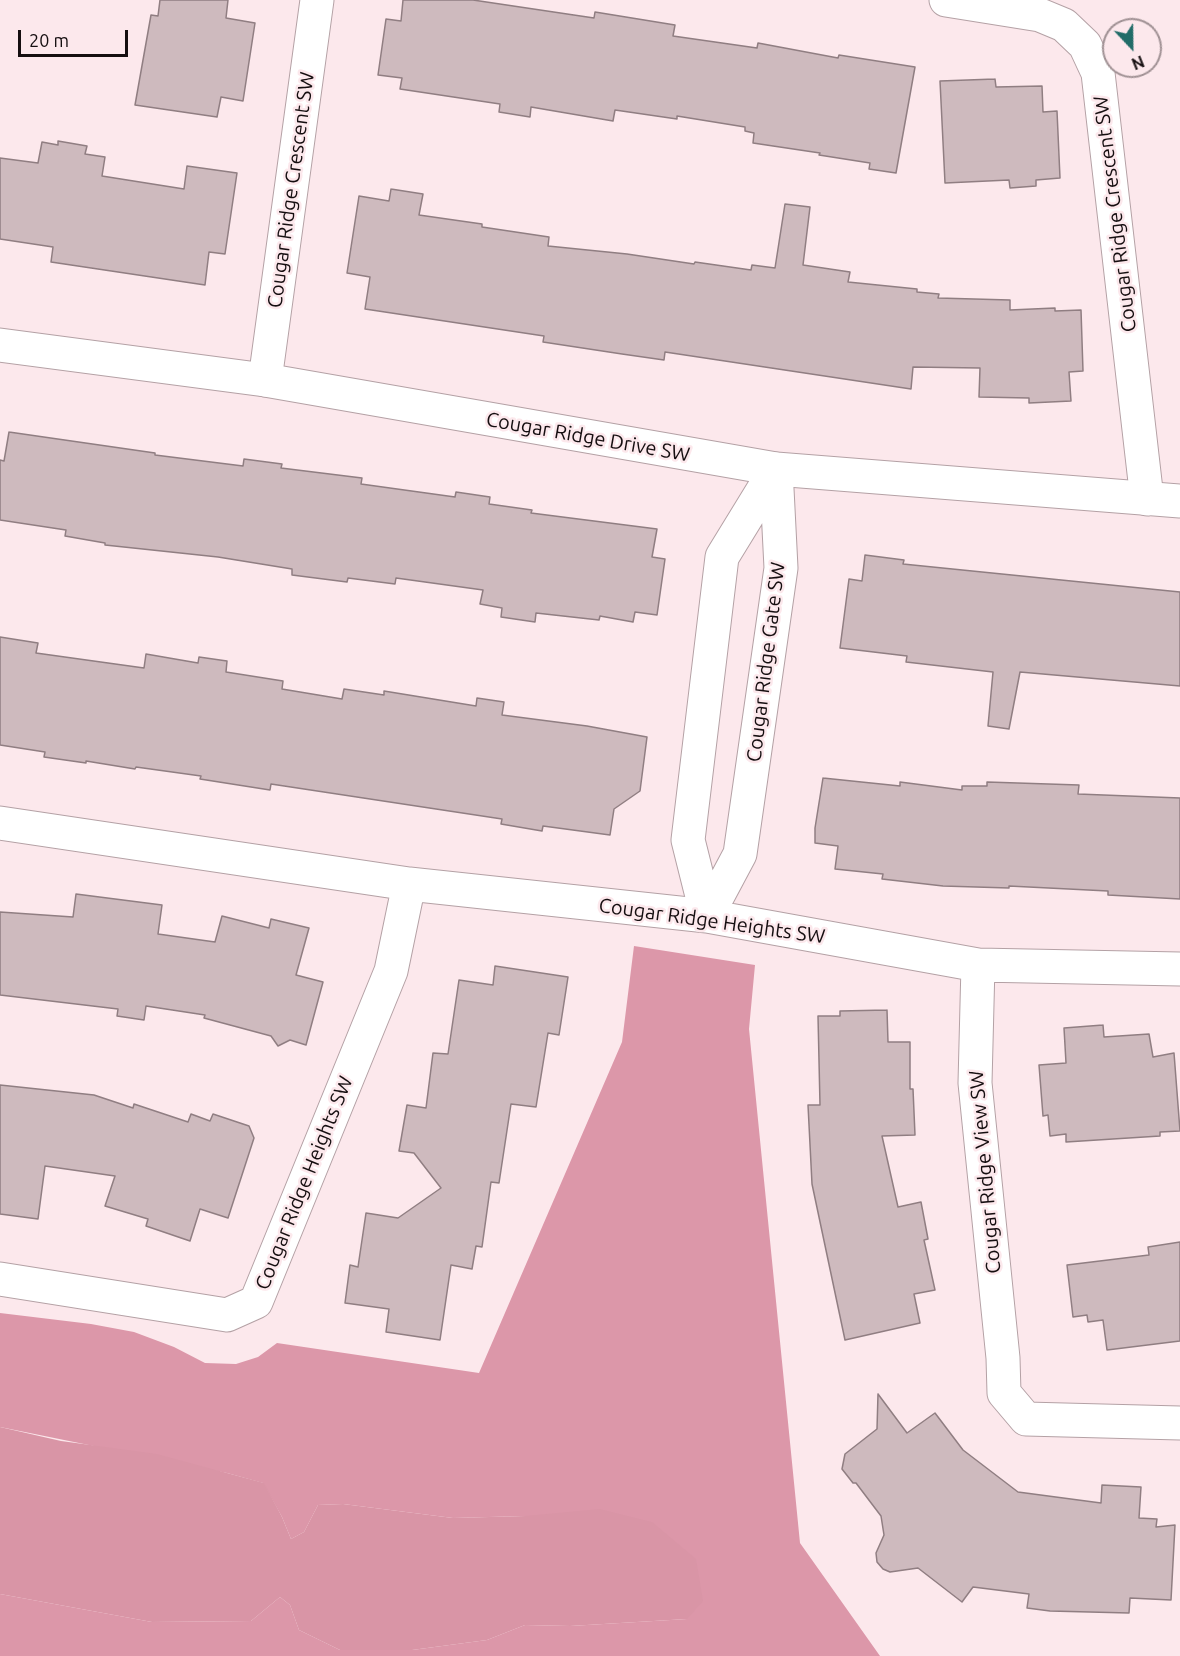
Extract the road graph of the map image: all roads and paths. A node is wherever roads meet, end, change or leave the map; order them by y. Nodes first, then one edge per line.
1 (317, 0) edge
2 (946, 0) edge
3 (0, 345) edge
4 (265, 380) junction
5 (776, 469) junction
6 (1147, 499) junction
7 (1180, 501) edge
8 (0, 823) edge
9 (409, 884) junction
10 (707, 916) junction
11 (978, 965) junction
12 (1180, 969) edge
13 (0, 1279) edge
14 (1180, 1423) edge

1 - 4 street, Cougar Ridge Crescent SW
2 - 6 street, Cougar Ridge Crescent SW
3 - 4 street, Cougar Ridge Drive SW
4 - 5 street, Cougar Ridge Drive SW
5 - 6 street, Cougar Ridge Drive SW
5 - 10 street, Cougar Ridge Gate SW
5 - 10 street
6 - 7 street, Cougar Ridge Drive SW
8 - 9 street, Cougar Ridge Heights SW
9 - 10 street, Cougar Ridge Heights SW
9 - 13 street, Cougar Ridge Heights SW
10 - 11 street, Cougar Ridge Heights SW
11 - 12 street
11 - 14 street, Cougar Ridge View SW

